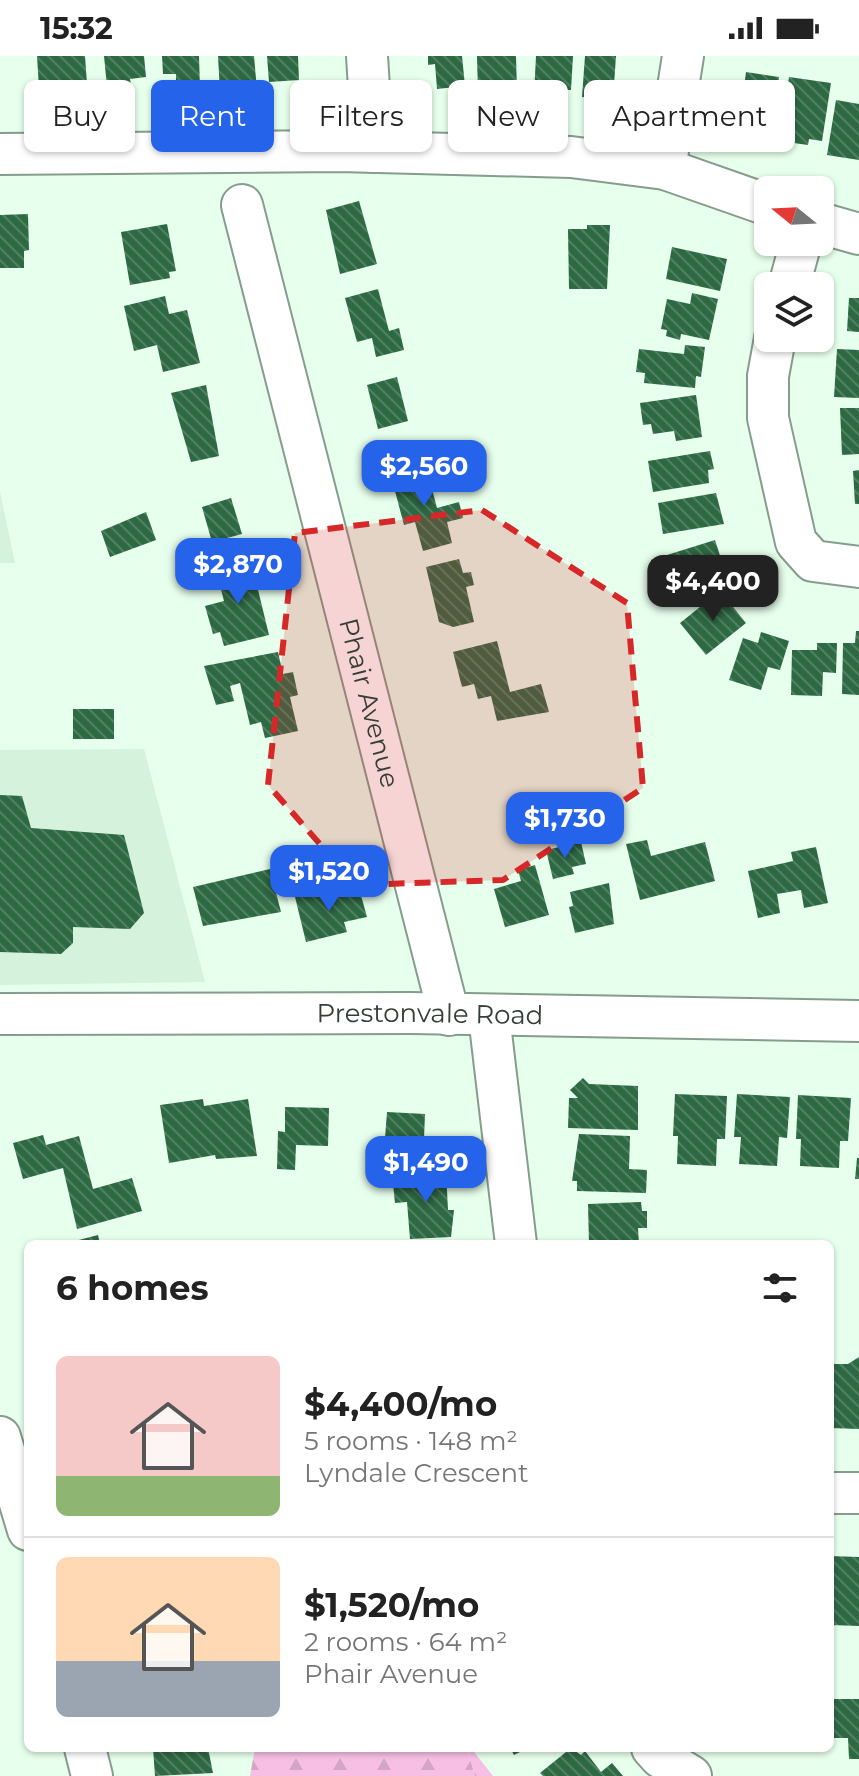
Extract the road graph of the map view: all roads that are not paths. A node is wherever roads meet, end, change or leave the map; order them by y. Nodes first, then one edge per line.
1 (367, 56) edge
2 (683, 56) edge
3 (368, 80) edge
4 (373, 152) joint
5 (0, 154) edge
6 (665, 169) junction
7 (754, 200) edge
8 (242, 205) dead end
9 (834, 227) edge
10 (859, 234) edge
11 (772, 352) edge
12 (859, 567) edge
13 (0, 1014) edge
14 (449, 1015) junction
15 (489, 1016) junction
16 (859, 1021) edge
17 (516, 1240) edge
18 (0, 1437) edge
19 (834, 1493) edge
20 (859, 1493) edge
21 (24, 1517) edge
22 (86, 1752) edge
23 (656, 1752) edge
24 (92, 1776) edge
25 (691, 1776) edge

1 - 3 street
2 - 6 street
4 - 5 street
4 - 6 street
6 - 7 street
8 - 14 street, Phair Avenue
9 - 10 street
11 - 12 street
13 - 14 street, Prestonvale Road
14 - 15 street, Prestonvale Road
15 - 16 street, Prestonvale Road
15 - 17 street
18 - 21 street
19 - 20 street
22 - 24 street
23 - 25 street

